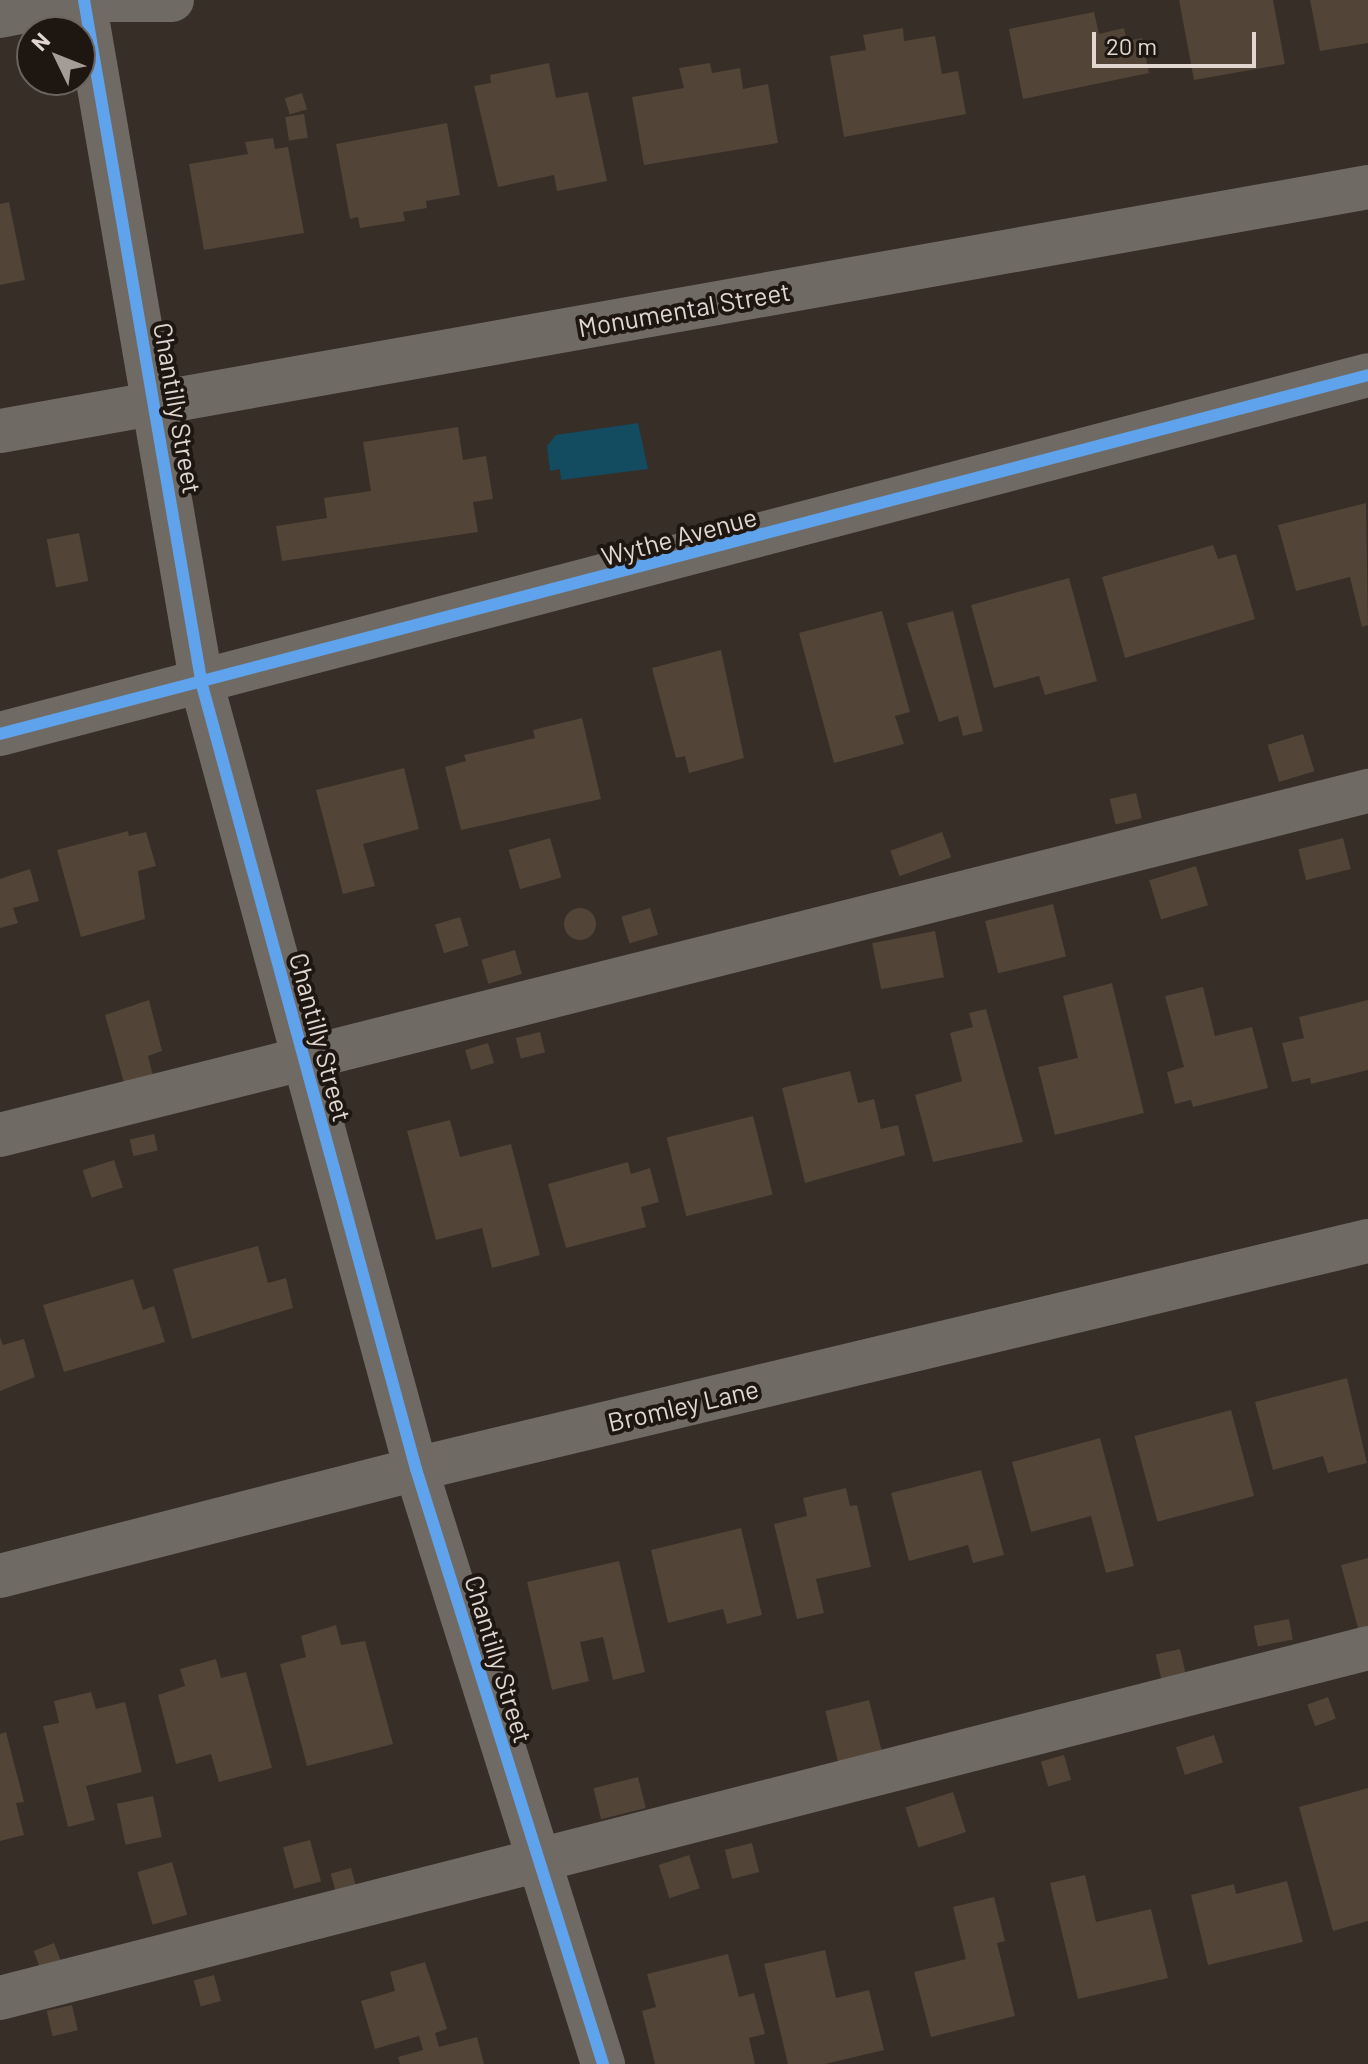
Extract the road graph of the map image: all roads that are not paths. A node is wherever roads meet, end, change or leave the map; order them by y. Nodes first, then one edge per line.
1 (83, 0) edge
2 (104, 0) edge
3 (172, 0) edge
4 (0, 16) edge
5 (1368, 187) edge
6 (1368, 375) edge
7 (156, 404) junction
8 (0, 431) edge
9 (202, 685) junction
10 (0, 734) edge
11 (1368, 791) edge
12 (303, 1055) junction
13 (0, 1135) edge
14 (1368, 1241) edge
15 (416, 1469) junction
16 (0, 1576) edge
17 (1368, 1648) edge
18 (540, 1862) junction
19 (0, 1998) edge
20 (603, 2064) edge

1 - 4 street
1 - 7 street, Chantilly Street
2 - 3 street
5 - 7 street, Monumental Street
6 - 9 street, Wythe Avenue
7 - 8 street, Monumental Street
7 - 9 street, Chantilly Street
9 - 10 street, Wythe Avenue
9 - 12 street, Chantilly Street
11 - 12 street
12 - 13 street
12 - 15 street, Chantilly Street
14 - 15 street, Bromley Lane
15 - 16 street, Bromley Lane
15 - 18 street, Chantilly Street
17 - 18 street
18 - 19 street
18 - 20 street, Chantilly Street

